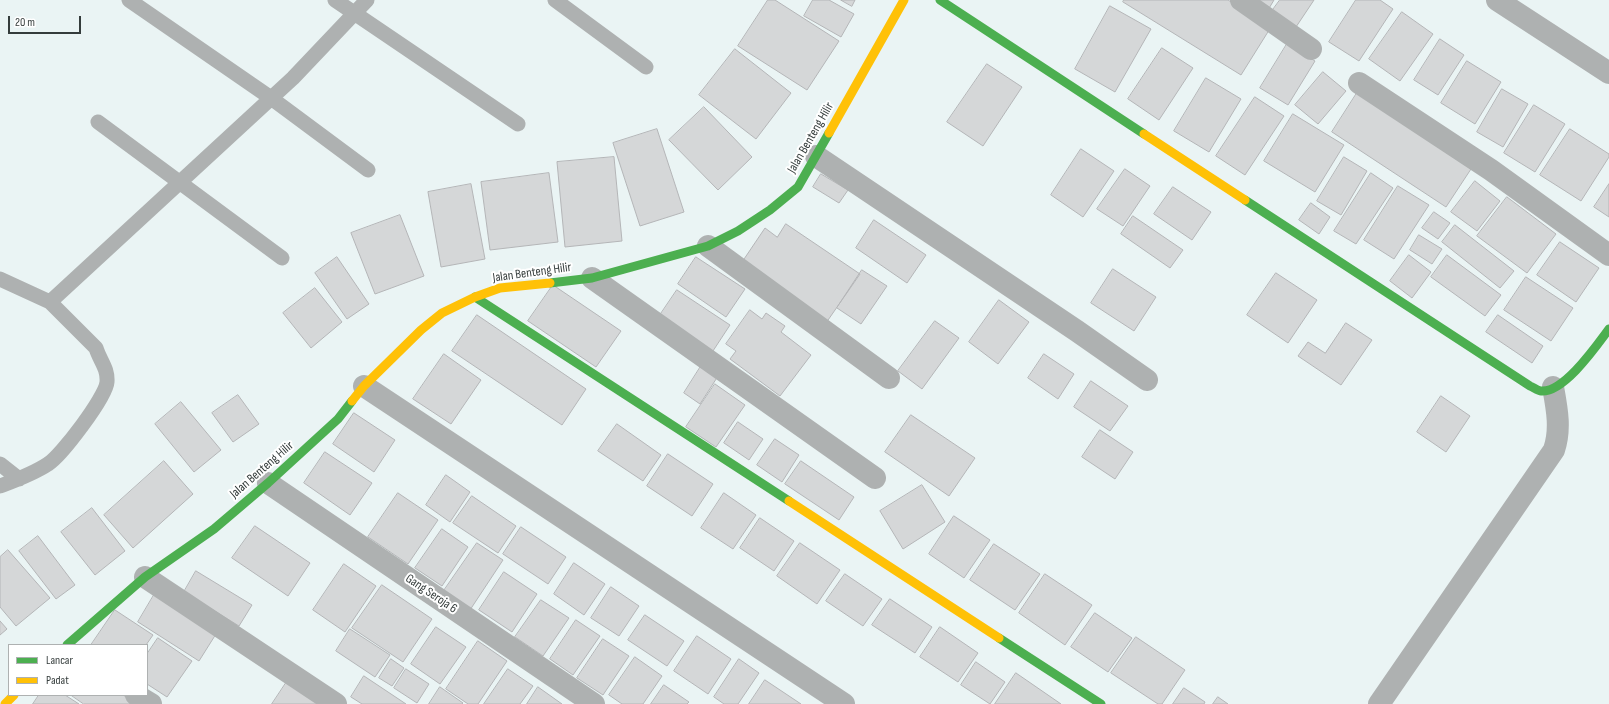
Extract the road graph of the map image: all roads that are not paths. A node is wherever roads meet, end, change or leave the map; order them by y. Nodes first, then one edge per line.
1 (129, 0) edge
2 (335, 0) edge
3 (367, 0) edge
4 (555, 0) edge
5 (904, 0) edge
6 (940, 0) edge
7 (1241, 0) edge
8 (1497, 0) edge
9 (354, 13) junction
10 (1311, 49) dead end
11 (646, 67) dead end
12 (1609, 74) edge
13 (1359, 83) dead end
14 (271, 98) junction
15 (98, 122) dead end
16 (518, 124) dead end
17 (816, 156) junction
18 (368, 170) dead end
19 (180, 183) junction
20 (708, 246) junction
21 (1609, 255) edge
22 (282, 258) dead end
23 (592, 278) junction
24 (0, 279) edge
25 (475, 298) junction
26 (50, 302) junction
27 (1609, 330) edge
28 (889, 378) dead end
29 (1147, 380) dead end
30 (364, 386) junction
31 (1553, 387) junction
32 (0, 464) edge
33 (875, 478) dead end
34 (19, 479) junction
35 (268, 483) junction
36 (0, 486) edge
37 (145, 577) junction
38 (68, 644) edge
39 (138, 696) edge
40 (151, 704) edge
41 (336, 704) edge
42 (594, 704) edge
43 (844, 704) edge
44 (1101, 704) edge
45 (1379, 704) edge

1 - 14 lane
2 - 9 lane
3 - 9 lane
4 - 11 lane
5 - 17 street, Jalan Benteng Hilir
6 - 31 street
7 - 10 street
8 - 12 street
9 - 14 lane
9 - 16 lane
13 - 21 street
14 - 18 lane
14 - 19 lane
15 - 19 lane
17 - 20 street, Jalan Benteng Hilir
17 - 29 street
19 - 22 lane
19 - 26 lane
20 - 23 street, Jalan Benteng Hilir
20 - 28 street
23 - 25 street, Jalan Benteng Hilir
23 - 33 street
24 - 26 lane
25 - 30 street, Jalan Benteng Hilir
25 - 44 street
26 - 34 lane
27 - 31 street
30 - 35 street, Jalan Benteng Hilir
30 - 43 street
31 - 45 street
32 - 34 lane
34 - 36 lane
35 - 37 street, Jalan Benteng Hilir
35 - 42 street, Gang Seroja 6
37 - 38 street, Jalan Benteng Hilir
37 - 41 street
39 - 40 street

